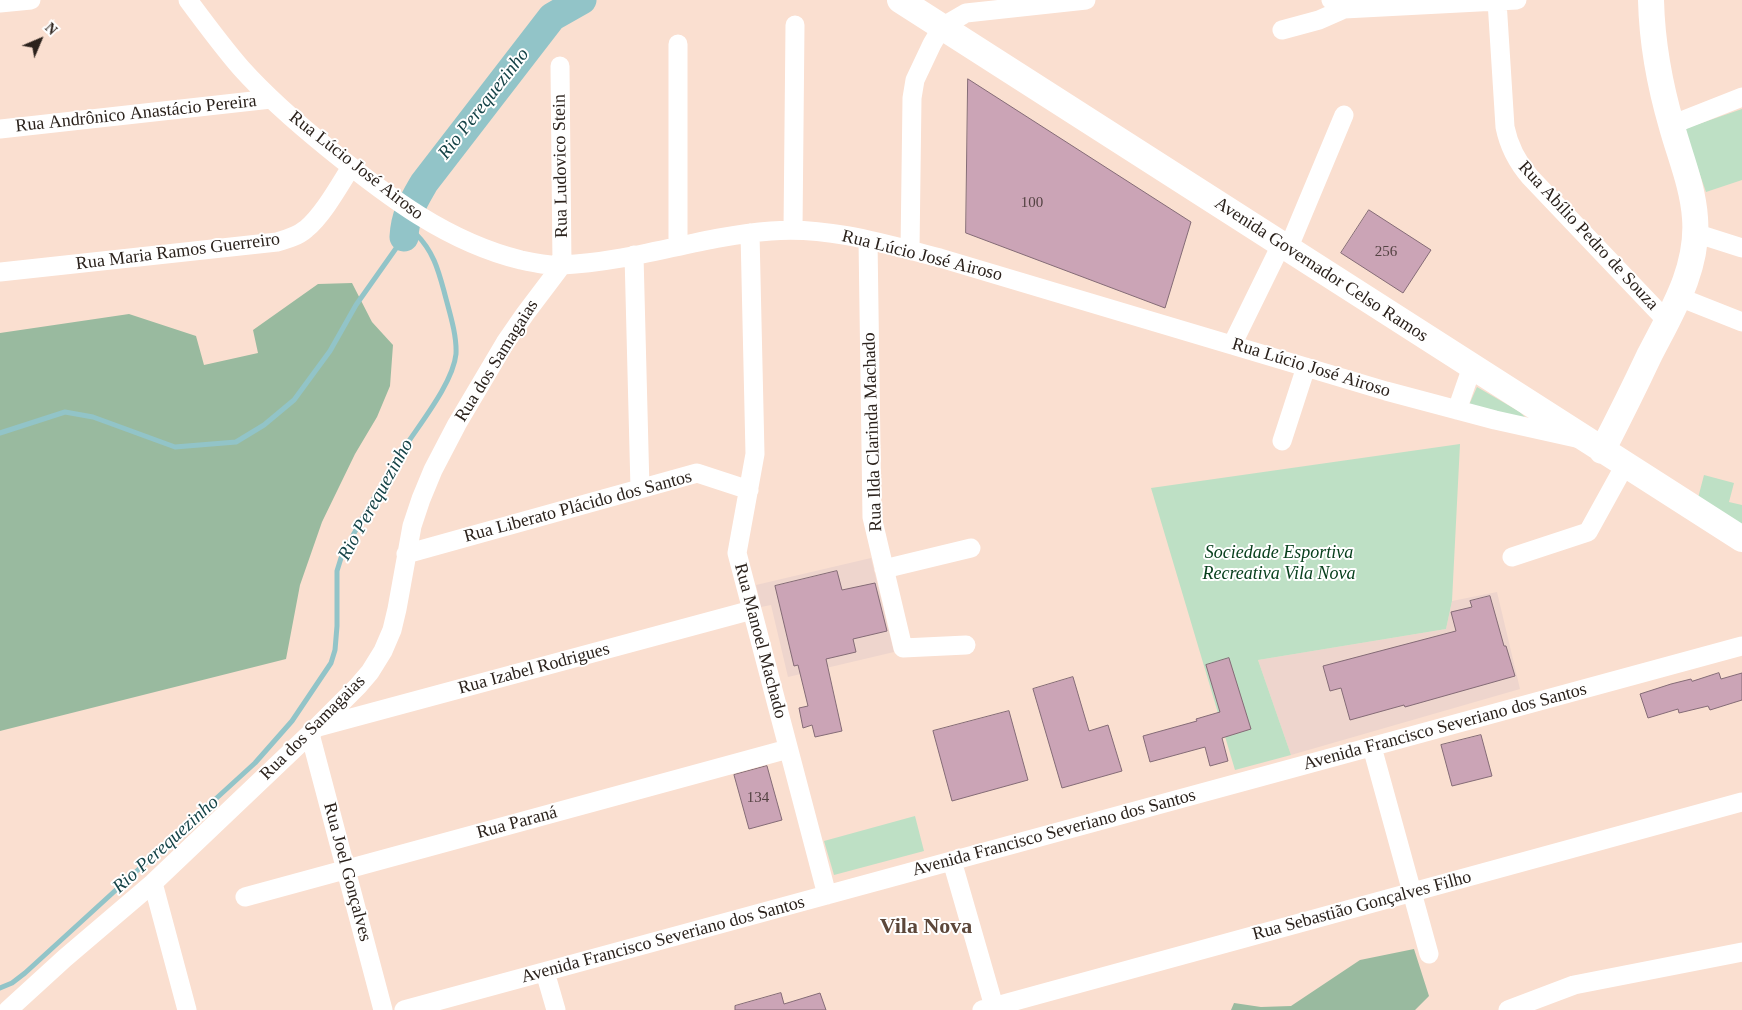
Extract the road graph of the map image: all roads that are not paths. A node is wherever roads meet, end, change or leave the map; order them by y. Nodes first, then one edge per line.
1 (31, 0) edge
2 (188, 0) edge
3 (900, 0) edge
4 (1086, 0) edge
5 (1517, 0) edge
6 (1497, 1) junction
7 (1655, 1) edge
8 (0, 3) edge
9 (1338, 4) edge
10 (967, 7) edge
11 (795, 26) dead end
12 (942, 27) junction
13 (1282, 30) dead end
14 (678, 44) dead end
15 (560, 66) dead end
16 (1742, 97) edge
17 (271, 99) junction
18 (1344, 115) dead end
19 (1671, 125) junction
20 (0, 129) edge
21 (352, 167) junction
22 (793, 230) junction
23 (750, 233) junction
24 (1695, 233) junction
25 (868, 240) junction
26 (678, 246) junction
27 (1284, 247) junction
28 (1742, 248) edge
29 (910, 250) junction
30 (634, 255) junction
31 (562, 265) junction
32 (0, 272) edge
33 (1680, 297) junction
34 (1667, 321) junction
35 (1742, 322) edge
36 (1232, 345) junction
37 (1306, 367) junction
38 (1472, 367) junction
39 (1457, 410) junction
40 (1282, 440) dead end
41 (1593, 445) junction
42 (1625, 465) junction
43 (640, 489) junction
44 (749, 490) junction
45 (1742, 539) edge
46 (971, 548) dead end
47 (406, 554) junction
48 (1512, 557) dead end
49 (884, 569) junction
50 (752, 610) junction
51 (1742, 635) edge
52 (966, 645) dead end
53 (1742, 646) edge
54 (1704, 656) junction
55 (313, 731) junction
56 (1372, 747) junction
57 (788, 748) junction
58 (1742, 802) edge
59 (952, 861) junction
60 (346, 870) junction
61 (153, 884) junction
62 (1412, 892) junction
63 (827, 895) junction
64 (245, 897) dead end
65 (1742, 952) edge
66 (1429, 954) dead end
67 (545, 972) junction
68 (990, 1009) edge
69 (8, 1010) edge
70 (187, 1010) edge
71 (384, 1010) edge
72 (404, 1010) edge
73 (556, 1010) edge
74 (1508, 1010) edge

1 - 8 street
2 - 17 street, Rua Lúcio José Airoso
3 - 12 main road, Avenida Governador Celso Ramos
4 - 10 street
5 - 6 street
6 - 9 street
6 - 34 street, Rua Abílio Pedro de Souza
7 - 19 main road
9 - 13 street
10 - 12 street
11 - 22 street
12 - 27 main road, Avenida Governador Celso Ramos
12 - 29 street
14 - 26 street
15 - 31 street, Rua Ludovico Stein
16 - 19 street
17 - 20 street, Rua Andrônico Anastácio Pereira
17 - 21 street, Rua Lúcio José Airoso
18 - 27 street
19 - 24 main road
21 - 31 street, Rua Lúcio José Airoso
21 - 32 street, Rua Maria Ramos Guerreiro
22 - 23 street, Rua Lúcio José Airoso
22 - 25 street, Rua Lúcio José Airoso
23 - 26 street, Rua Lúcio José Airoso
23 - 44 street, Rua Manoel Machado
24 - 28 street
24 - 33 main road
25 - 29 street, Rua Lúcio José Airoso
25 - 49 street, Rua Ilda Clarinda Machado
26 - 30 street, Rua Lúcio José Airoso
27 - 36 street
27 - 38 main road, Avenida Governador Celso Ramos
29 - 36 street, Rua Lúcio José Airoso
30 - 31 street, Rua Lúcio José Airoso
30 - 43 street
31 - 47 street, Rua dos Samagaias
33 - 34 main road
33 - 35 street
34 - 41 main road
36 - 37 street, Rua Lúcio José Airoso
37 - 39 street, Rua Lúcio José Airoso
37 - 40 street
38 - 39 street
38 - 41 main road, Avenida Governador Celso Ramos
39 - 41 street, Rua Lúcio José Airoso
41 - 42 main road, Avenida Governador Celso Ramos
42 - 45 main road, Avenida Governador Celso Ramos
42 - 48 street
43 - 44 street, Rua Liberato Plácido dos Santos
43 - 47 street, Rua Liberato Plácido dos Santos
44 - 50 street, Rua Manoel Machado
46 - 49 street
47 - 55 street, Rua dos Samagaias
49 - 52 street, Rua Ilda Clarinda Machado
50 - 55 street, Rua Izabel Rodrigues
50 - 57 street, Rua Manoel Machado
51 - 54 street, Avenida Francisco Severiano dos Santos
53 - 54 street, Avenida Francisco Severiano dos Santos
54 - 56 street, Avenida Francisco Severiano dos Santos
55 - 60 street, Rua Joel Gonçalves
55 - 61 street, Rua dos Samagaias
56 - 59 street, Avenida Francisco Severiano dos Santos
56 - 62 street
57 - 60 street, Rua Paraná
57 - 63 street, Rua Manoel Machado
58 - 62 street, Rua Sebastião Gonçalves Filho
59 - 63 street, Avenida Francisco Severiano dos Santos
59 - 68 street
60 - 64 street, Rua Paraná
60 - 71 street, Rua Joel Gonçalves
61 - 69 street, Rua dos Samagaias
61 - 70 street
62 - 66 street
62 - 68 street, Rua Sebastião Gonçalves Filho
63 - 67 street, Avenida Francisco Severiano dos Santos
65 - 74 street
67 - 72 street, Avenida Francisco Severiano dos Santos
67 - 73 street

